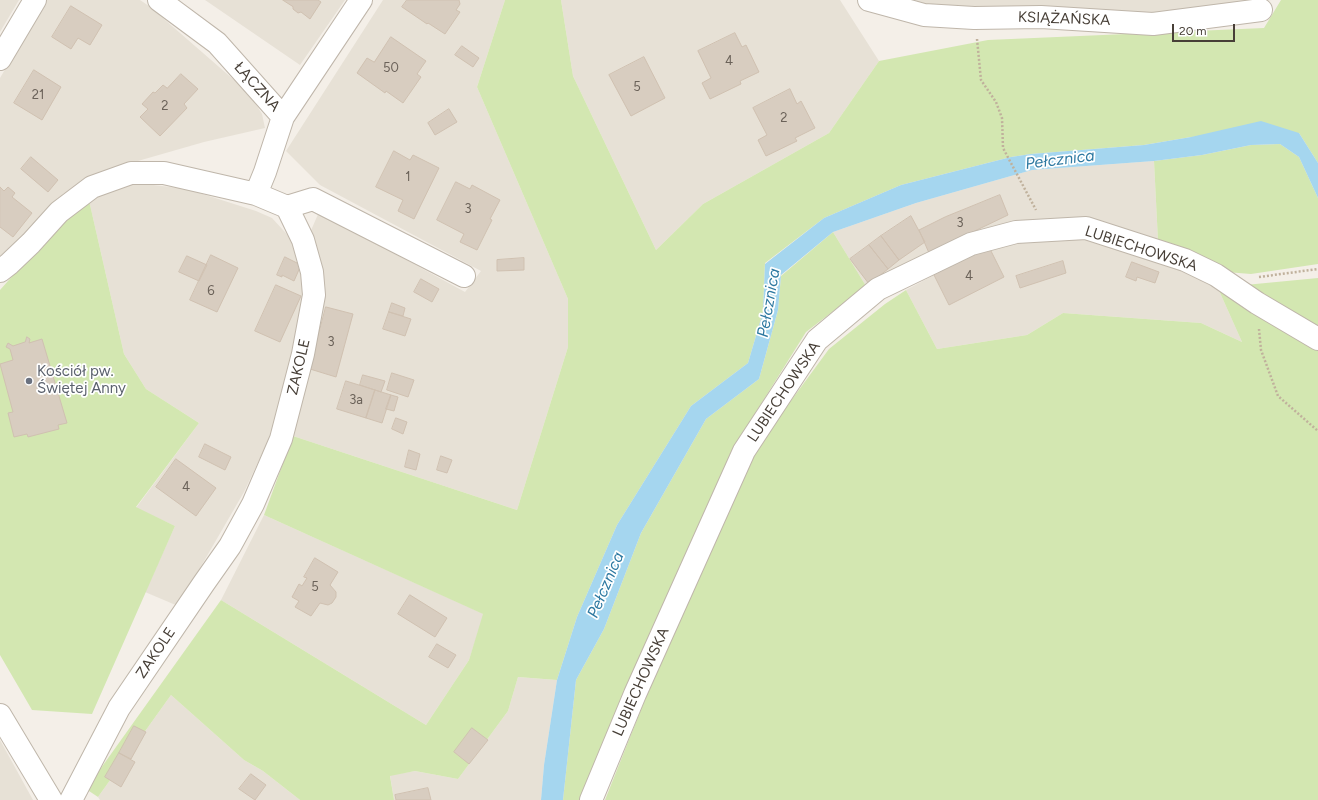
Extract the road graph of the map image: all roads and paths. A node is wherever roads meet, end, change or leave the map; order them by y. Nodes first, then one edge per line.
1 (35, 0) edge
2 (159, 0) edge
3 (361, 0) edge
4 (869, 0) edge
5 (1261, 10) dead end
6 (974, 18) junction
7 (0, 59) edge
8 (283, 117) junction
9 (1027, 192) dead end
10 (256, 194) junction
11 (287, 208) junction
12 (1318, 269) edge
13 (0, 271) edge
14 (464, 276) dead end
15 (1253, 278) dead end
16 (1257, 303) junction
17 (1318, 339) edge
18 (1318, 431) edge
19 (0, 715) edge
20 (51, 800) edge
21 (71, 800) edge
22 (591, 800) edge

1 - 7 street
2 - 8 street, ŁĄCZNA
3 - 8 street, ŁĄCZNA
4 - 6 street, KSIĄŻAŃSKA
5 - 6 street, KSIĄŻAŃSKA
6 - 9 path
8 - 10 street
10 - 11 street
10 - 13 street
11 - 14 street
11 - 21 street, ZAKOLE
12 - 15 path
16 - 17 street, LUBIECHOWSKA
16 - 18 path
16 - 22 street, LUBIECHOWSKA
19 - 20 street

